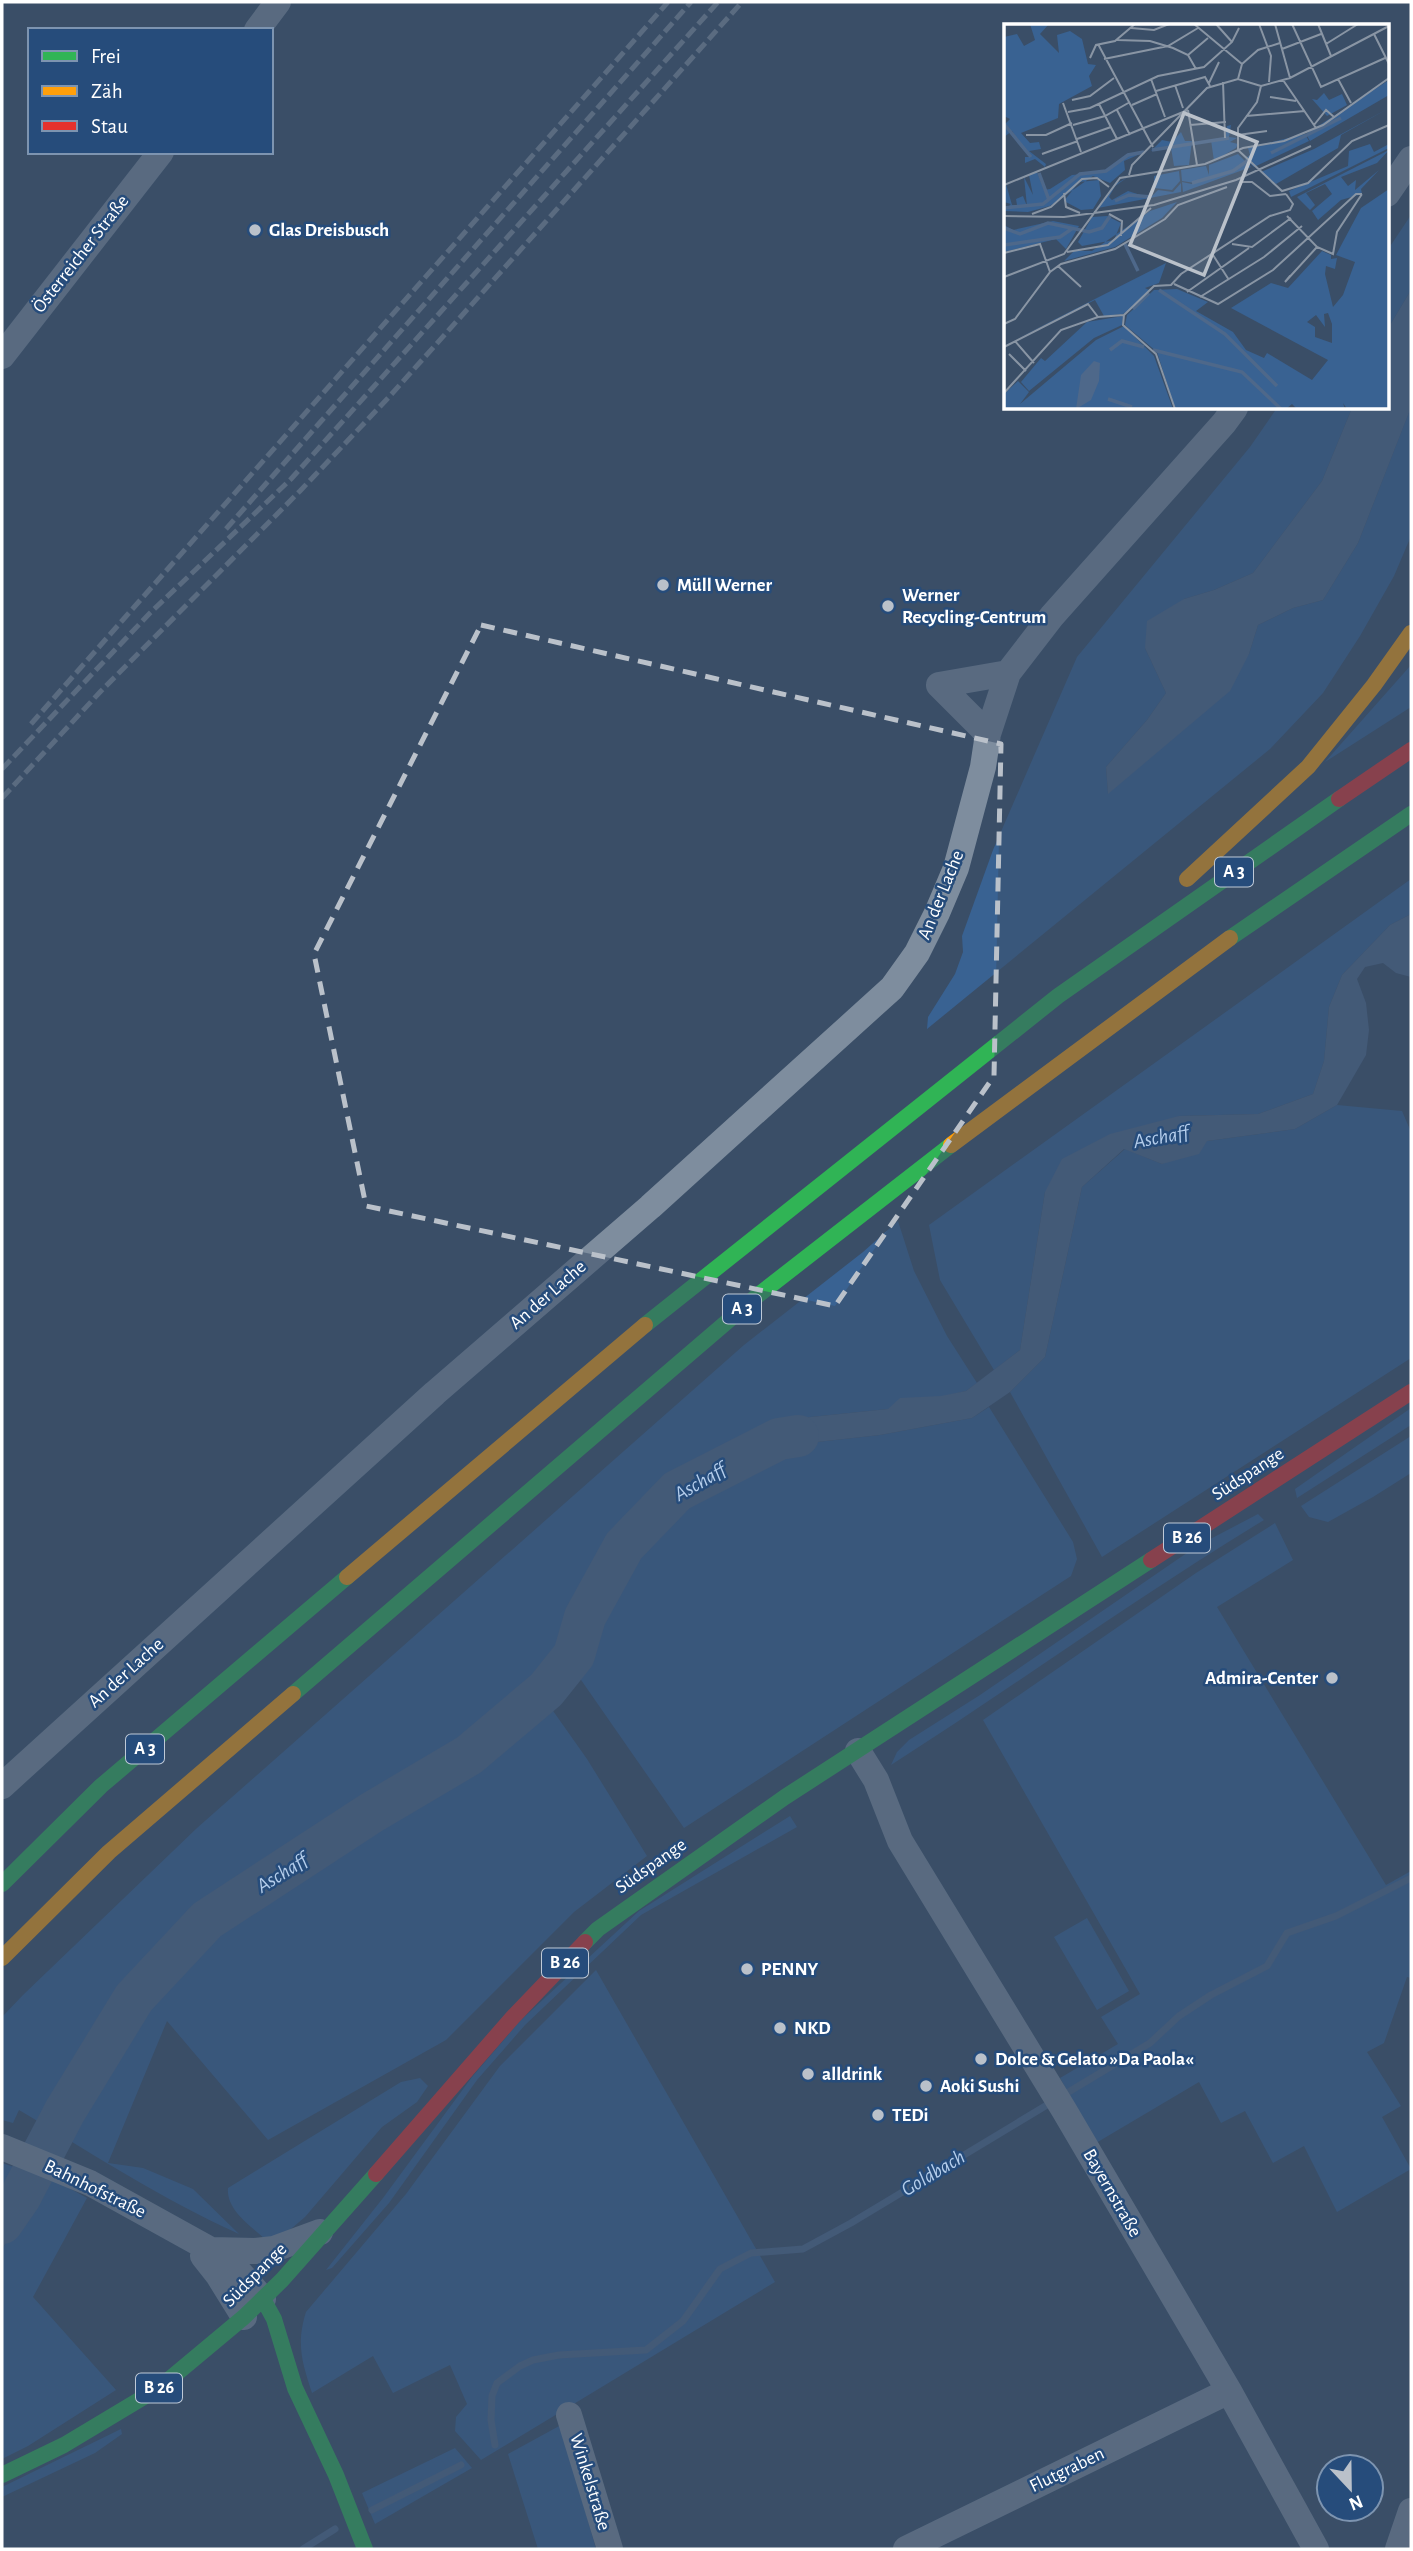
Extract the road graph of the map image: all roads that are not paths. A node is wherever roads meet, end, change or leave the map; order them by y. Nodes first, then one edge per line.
1 (278, 2) edge
2 (258, 28) edge
3 (159, 154) edge
4 (1411, 159) edge
5 (1388, 193) edge
6 (2, 356) edge
7 (1234, 410) edge
8 (1411, 633) edge
9 (1007, 673) junction
10 (988, 734) junction
11 (1411, 750) edge
12 (1411, 814) edge
13 (1171, 894) dead end
14 (1151, 912) dead end
15 (1058, 996) junction
16 (1411, 1392) edge
17 (850, 1756) junction
18 (2, 1786) edge
19 (2, 1884) edge
20 (2, 1958) edge
21 (2, 2147) edge
22 (328, 2229) junction
23 (185, 2237) junction
24 (211, 2250) junction
25 (263, 2299) junction
26 (247, 2322) junction
27 (264, 2347) dead end
28 (295, 2389) junction
29 (1229, 2391) junction
30 (569, 2416) dead end
31 (2, 2474) edge
32 (1411, 2511) edge
33 (364, 2549) edge
34 (610, 2549) edge
35 (906, 2549) edge
36 (1316, 2549) edge
37 (1398, 2549) edge

1 - 2 street
3 - 6 street, Österreicher Straße
4 - 5 street
7 - 9 street, An der Lache
8 - 13 main road
9 - 10 street, An der Lache
9 - 10 street
10 - 18 street, An der Lache
11 - 15 main road, A 3
12 - 20 main road, A 3
14 - 15 main road
15 - 19 main road, A 3
16 - 17 main road, Südspange / B 26
17 - 22 main road, Südspange / B 26
17 - 29 street, Bayernstraße
21 - 23 street, Bahnhofstraße
22 - 24 street, Bahnhofstraße
22 - 25 main road, Südspange / B 26
23 - 24 street, Bahnhofstraße
23 - 26 street, Bahnhofstraße
24 - 25 street, Bahnhofstraße
25 - 26 main road, Südspange / B 26
25 - 28 main road, Bahnhofstraße
26 - 31 main road, Südspange / B 26
27 - 28 main road, Bahnhofstraße
28 - 33 main road, Bahnhofstraße
29 - 35 street, Flutgraben
29 - 36 street, Bayernstraße
30 - 34 street, Winkelstraße
32 - 37 street

